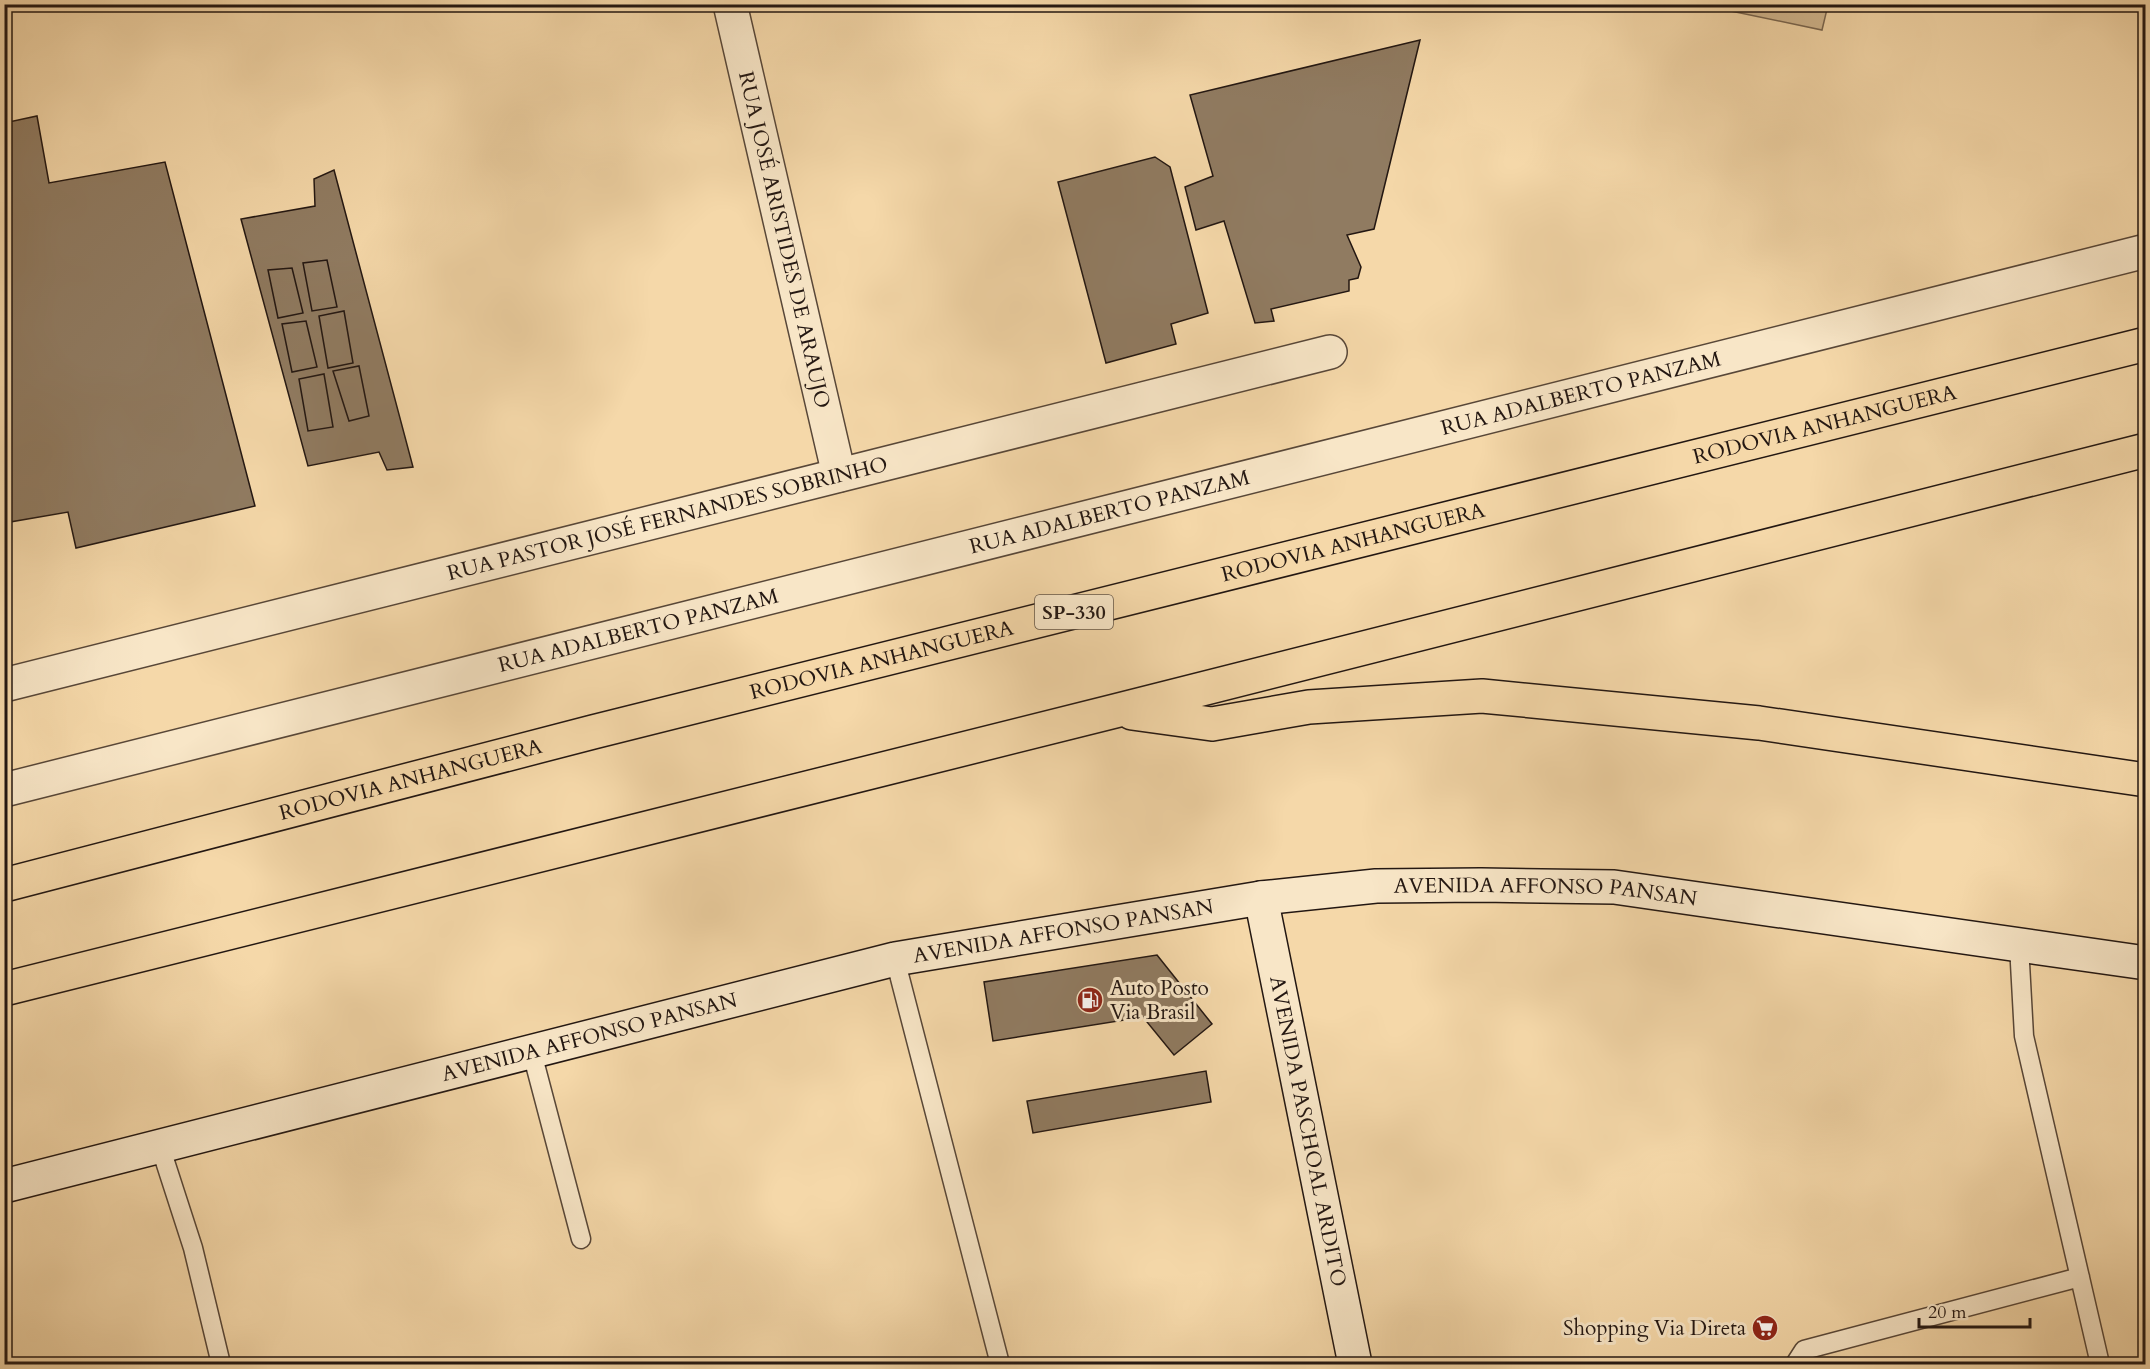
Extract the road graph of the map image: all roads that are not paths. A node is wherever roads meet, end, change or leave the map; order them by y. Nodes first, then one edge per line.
1 (730, 4) edge
2 (2145, 251) edge
3 (2145, 345) edge
4 (1330, 352) dead end
5 (2145, 450) edge
6 (839, 475) junction
7 (4, 685) edge
8 (1115, 711) junction
9 (2145, 780) edge
10 (4, 790) edge
11 (4, 885) edge
12 (1262, 898) junction
13 (2019, 945) junction
14 (895, 959) junction
15 (2145, 963) edge
16 (4, 989) edge
17 (532, 1053) junction
18 (160, 1146) junction
19 (4, 1186) edge
20 (580, 1239) dead end
21 (2080, 1278) junction
22 (221, 1365) edge
23 (1000, 1365) edge
24 (1356, 1365) edge
25 (1795, 1365) edge
26 (2100, 1365) edge

1 - 6 street, RUA JOSÉ ARISTIDES DE ARAUJO
2 - 10 street, RUA ADALBERTO PANZAM
3 - 11 highway, RODOVIA ANHANGUERA / SP-330
4 - 6 street, RUA PASTOR JOSÉ FERNANDES SOBRINHO
5 - 8 highway
6 - 7 street, RUA PASTOR JOSÉ FERNANDES SOBRINHO
8 - 9 highway
8 - 16 highway
12 - 13 street, AVENIDA AFFONSO PANSAN
12 - 14 street, AVENIDA AFFONSO PANSAN
12 - 24 street, AVENIDA PASCHOAL ARDITO
13 - 15 street, AVENIDA AFFONSO PANSAN
13 - 21 lane
14 - 17 street, AVENIDA AFFONSO PANSAN
14 - 23 lane
17 - 18 street, AVENIDA AFFONSO PANSAN
17 - 20 lane
18 - 19 street, AVENIDA AFFONSO PANSAN
18 - 22 lane
21 - 25 lane
21 - 26 lane

